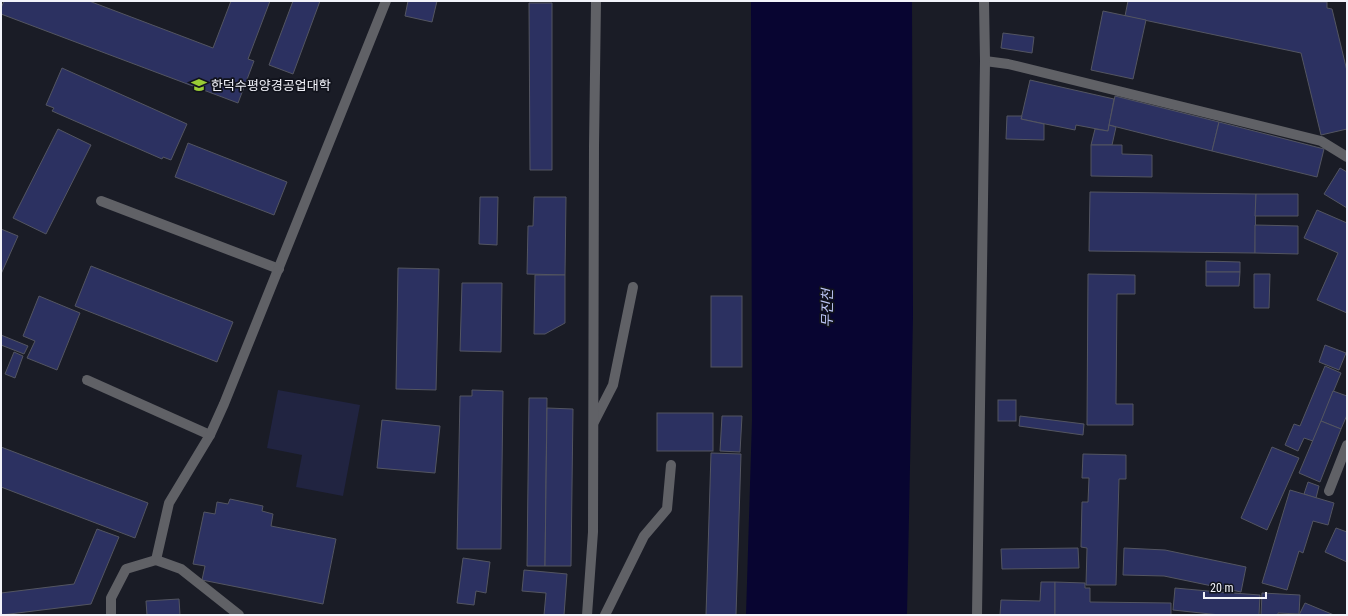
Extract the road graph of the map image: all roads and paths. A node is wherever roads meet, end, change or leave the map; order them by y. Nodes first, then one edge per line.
1 (386, 1) edge
2 (596, 1) edge
3 (984, 1) edge
4 (985, 61) junction
5 (1347, 157) edge
6 (100, 201) dead end
7 (279, 268) junction
8 (633, 287) dead end
9 (87, 380) dead end
10 (593, 424) junction
11 (210, 435) junction
12 (1347, 445) edge
13 (671, 465) dead end
14 (1329, 491) dead end
15 (156, 560) junction
16 (111, 615) edge
17 (239, 615) edge
18 (587, 615) edge
19 (605, 615) edge
20 (978, 615) edge

1 - 7 street
2 - 10 street
3 - 4 street
4 - 5 street
4 - 20 street
6 - 7 street
7 - 11 street
8 - 10 street
9 - 11 street
10 - 18 street
11 - 15 street
12 - 14 street
13 - 19 street
15 - 16 street
15 - 17 street

